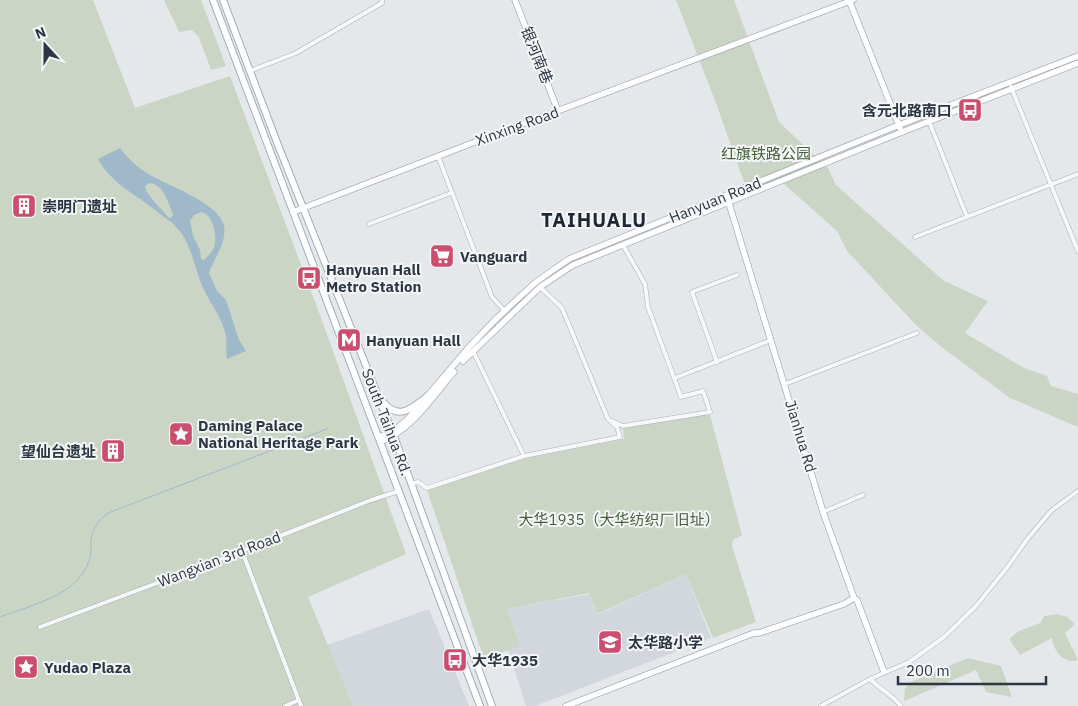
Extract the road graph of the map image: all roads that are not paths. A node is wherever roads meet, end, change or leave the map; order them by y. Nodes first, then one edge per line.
1 (213, 0) edge
2 (223, 0) edge
3 (382, 0) edge
4 (515, 0) edge
5 (851, 0) edge
6 (1078, 56) edge
7 (1078, 63) edge
8 (250, 71) junction
9 (1009, 82) junction
10 (1012, 89) junction
11 (558, 111) junction
12 (929, 121) junction
13 (899, 125) junction
14 (902, 132) junction
15 (438, 156) junction
16 (1078, 174) edge
17 (1051, 185) junction
18 (451, 193) junction
19 (728, 199) junction
20 (304, 208) junction
21 (292, 212) junction
22 (967, 217) junction
23 (369, 224) dead end
24 (915, 237) dead end
25 (623, 245) junction
26 (1078, 251) edge
27 (737, 275) dead end
28 (540, 287) junction
29 (505, 311) junction
30 (917, 334) dead end
31 (772, 340) junction
32 (473, 351) junction
33 (717, 362) junction
34 (676, 378) junction
35 (785, 384) junction
36 (429, 394) junction
37 (378, 396) junction
38 (608, 419) junction
39 (393, 434) junction
40 (379, 439) junction
41 (524, 456) junction
42 (411, 484) junction
43 (399, 491) junction
44 (1078, 491) edge
45 (863, 494) dead end
46 (824, 512) junction
47 (242, 551) junction
48 (854, 598) junction
49 (40, 628) dead end
50 (884, 672) junction
51 (870, 679) junction
52 (299, 700) junction
53 (285, 706) edge
54 (301, 706) edge
55 (480, 706) edge
56 (492, 706) edge
57 (566, 706) edge
58 (821, 706) edge
59 (900, 706) edge

1 - 21 main road, South Taihua Rd.
2 - 8 main road, South Taihua Rd.
3 - 8 street
4 - 11 street, 银河南巷
5 - 11 street, Xinxing Road
5 - 13 street
6 - 9 street, Hanyuan Road
7 - 10 street, Hanyuan Road
8 - 20 main road, South Taihua Rd.
9 - 10 street
9 - 13 street, Hanyuan Road
10 - 12 street, Hanyuan Road
10 - 17 street
11 - 15 street, Xinxing Road
12 - 14 street, Hanyuan Road
12 - 22 street
13 - 14 street
13 - 19 street, Hanyuan Road
14 - 19 street, Hanyuan Road
15 - 18 street
15 - 20 street, Xinxing Road
16 - 17 street
17 - 22 street
17 - 26 street
18 - 23 street
18 - 29 street
19 - 25 street, Hanyuan Road
19 - 29 street, Hanyuan Road
19 - 31 street, Jianhua Rd
20 - 21 street, Xinxing Road
20 - 37 main road, South Taihua Rd.
21 - 40 main road, South Taihua Rd.
22 - 24 street
25 - 28 street, Hanyuan Road
25 - 34 street
27 - 33 street
28 - 32 street, Hanyuan Road
28 - 38 street
29 - 36 street, Hanyuan Road
30 - 35 street
31 - 33 street
31 - 35 street, Jianhua Rd
32 - 39 street, Hanyuan Road
32 - 41 street
33 - 34 street
34 - 38 street
35 - 46 street, Jianhua Rd
36 - 37 main road
36 - 39 street, Hanyuan Road
37 - 39 main road, South Taihua Rd.
38 - 41 street
39 - 40 street, Hanyuan Road
39 - 42 main road, South Taihua Rd.
40 - 43 main road, South Taihua Rd.
41 - 42 street
42 - 56 main road, South Taihua Rd.
43 - 47 street, Wangxian 3rd Road
43 - 55 main road, South Taihua Rd.
44 - 50 street
45 - 46 street
46 - 48 street, Jianhua Rd
47 - 49 street, Wangxian 3rd Road
47 - 52 street
48 - 50 street, Jianhua Rd
48 - 57 street
50 - 51 street
51 - 58 street
51 - 59 street
52 - 53 street
52 - 54 street

